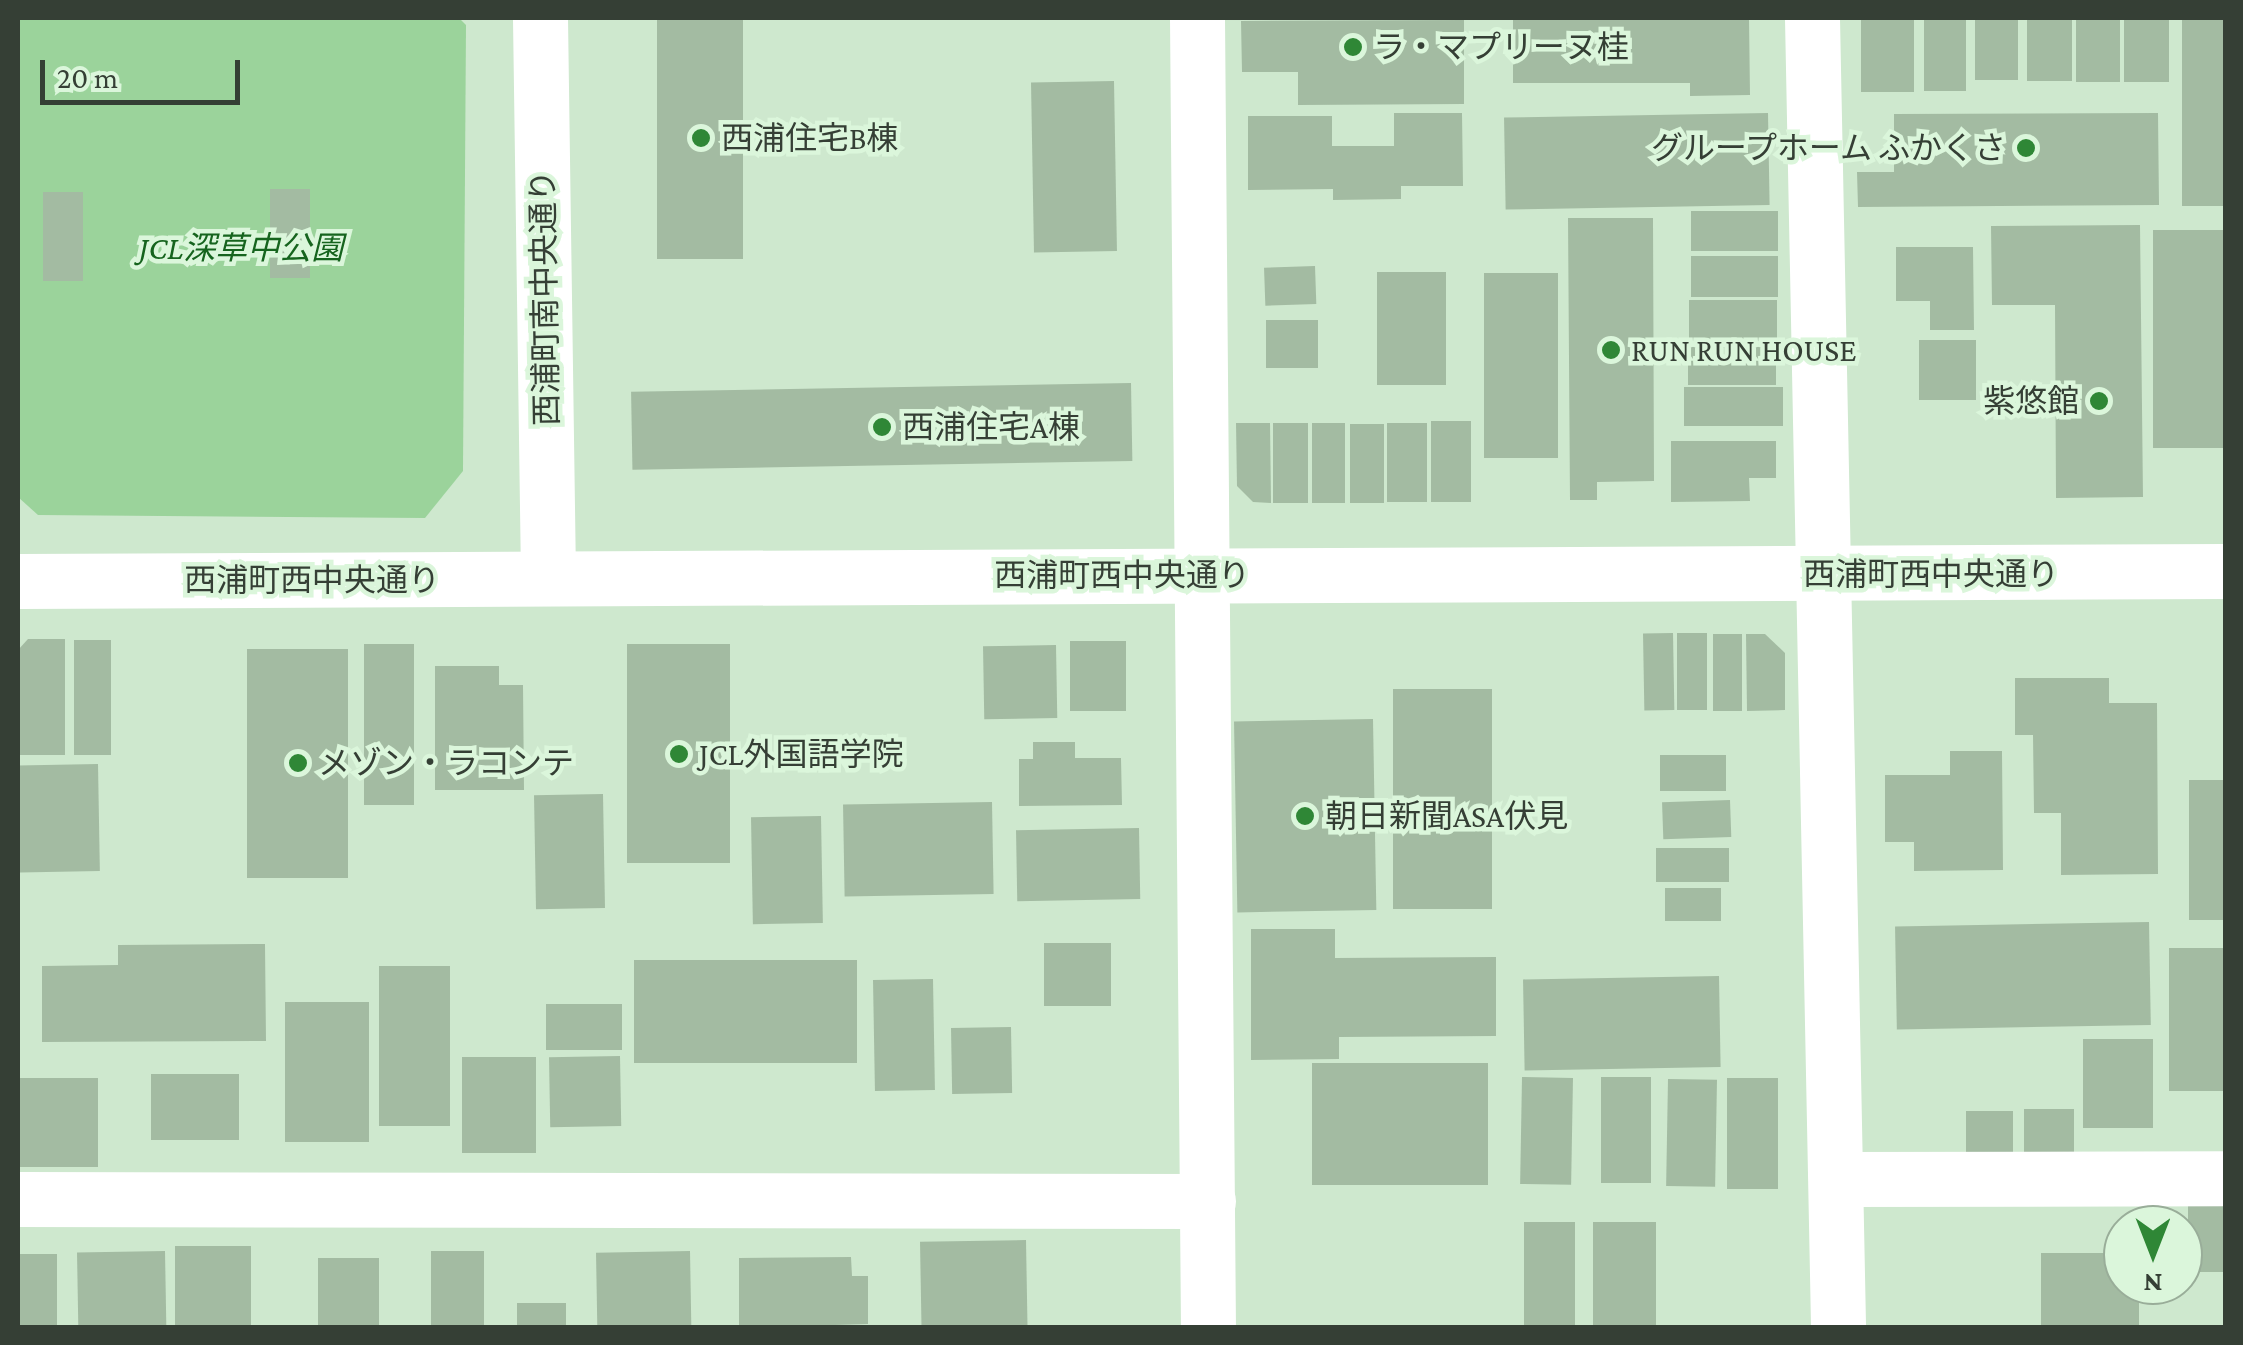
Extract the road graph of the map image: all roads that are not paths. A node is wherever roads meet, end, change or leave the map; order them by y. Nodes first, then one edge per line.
1 (540, 18) edge
2 (1197, 18) edge
3 (1812, 18) edge
4 (2226, 572) edge
5 (1200, 574) junction
6 (1823, 575) junction
7 (548, 578) junction
8 (18, 581) edge
9 (2226, 1178) edge
10 (1837, 1179) junction
11 (18, 1199) edge
12 (1208, 1201) junction
13 (1208, 1328) edge
14 (1838, 1328) edge

1 - 7 street, 西浦町南中央通り
2 - 5 street
3 - 6 street
4 - 6 street, 西浦町西中央通り
5 - 6 street, 西浦町西中央通り
5 - 7 street, 西浦町西中央通り
5 - 12 street
6 - 10 street
7 - 8 street, 西浦町西中央通り
9 - 10 street
10 - 14 street
11 - 12 street
12 - 13 street

